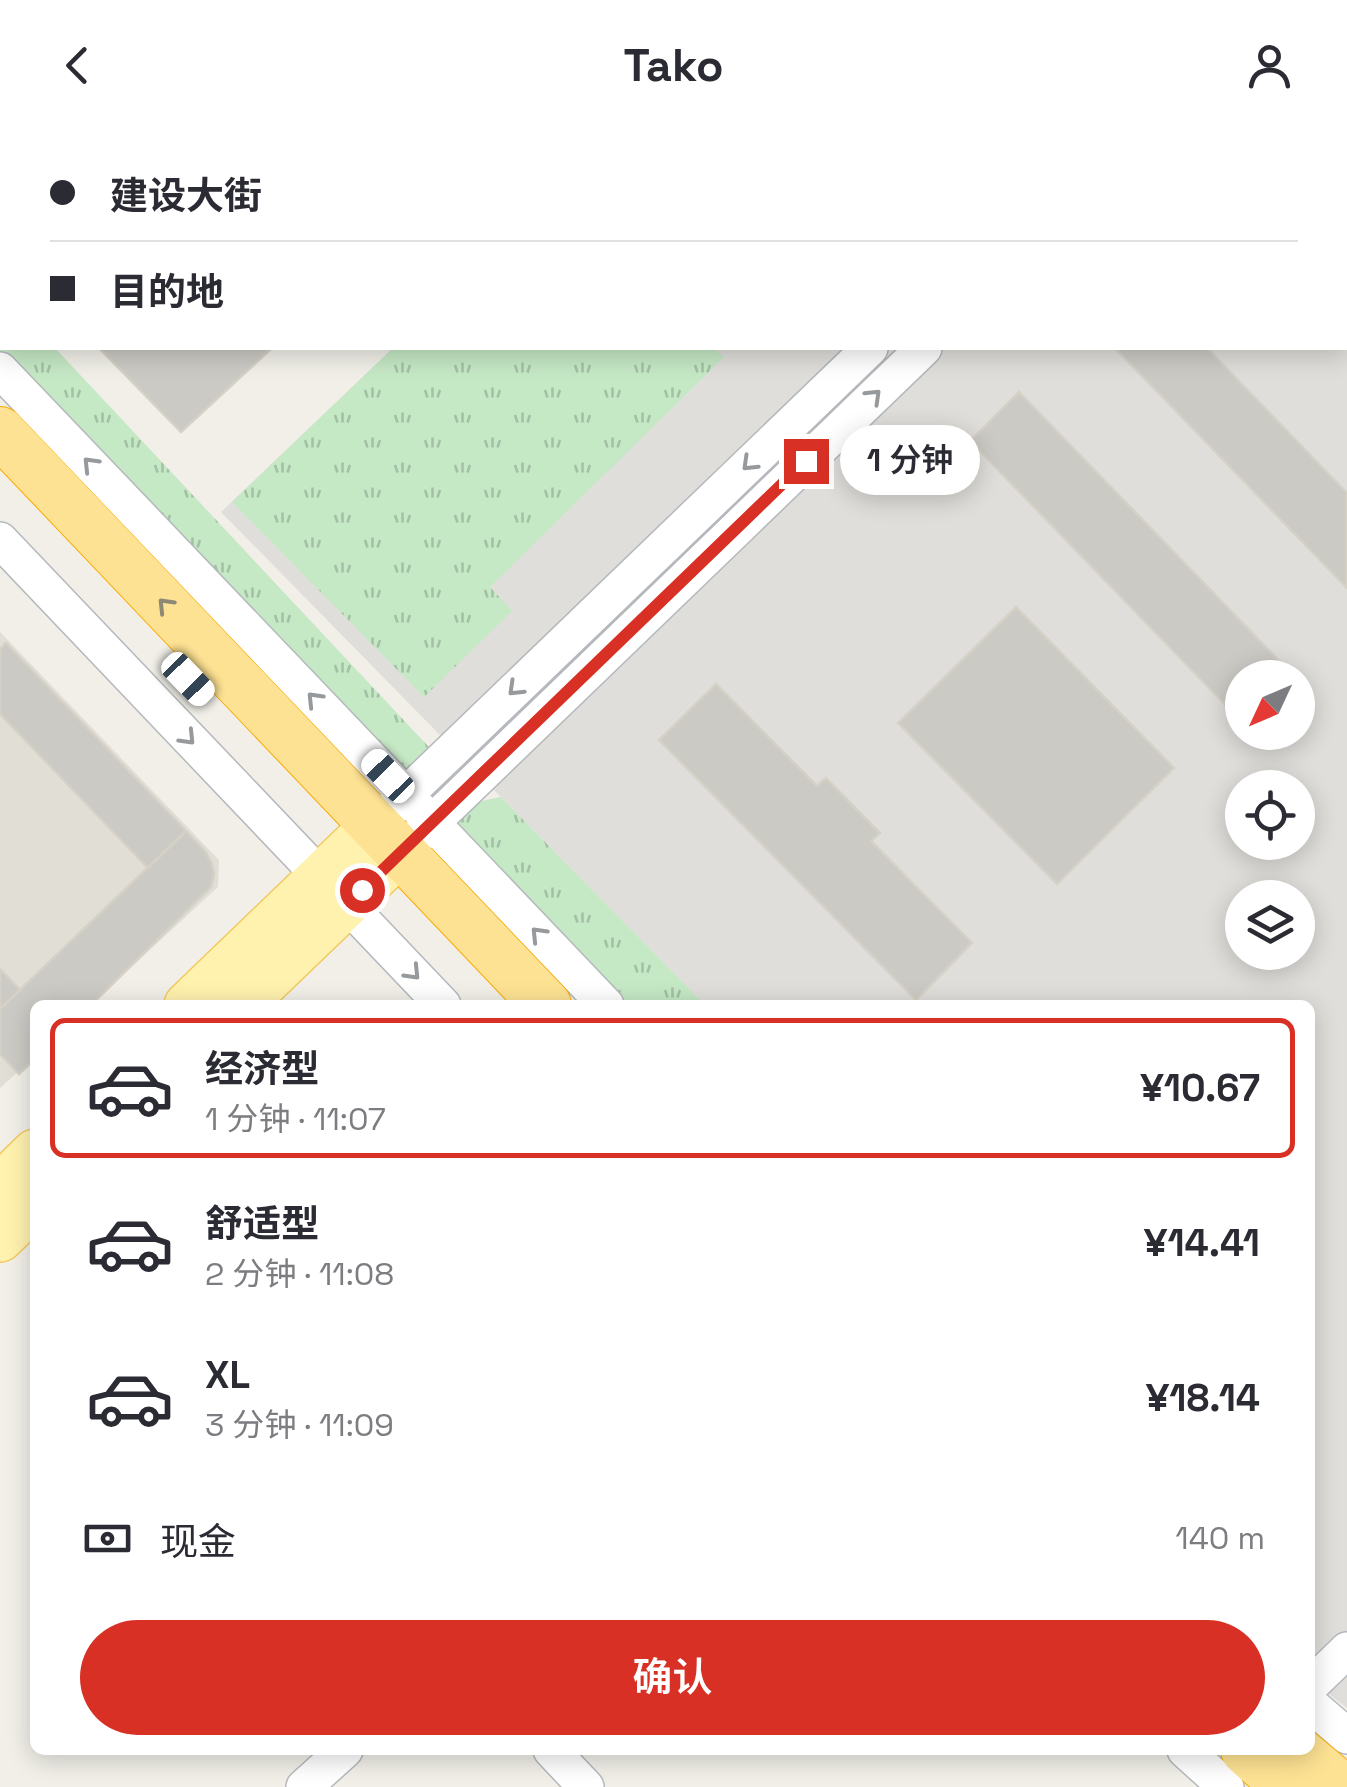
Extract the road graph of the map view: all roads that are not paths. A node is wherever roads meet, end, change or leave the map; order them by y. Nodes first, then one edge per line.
1 (868, 350) edge
2 (922, 350) edge
3 (0, 370) edge
4 (0, 432) edge
5 (0, 481) edge
6 (0, 540) edge
7 (376, 850) junction
8 (194, 1000) edge
9 (246, 1000) edge
10 (442, 1000) edge
11 (496, 1000) edge
12 (541, 1000) edge
13 (599, 1000) edge
14 (30, 1157) edge
15 (0, 1186) edge
16 (30, 1210) edge
17 (0, 1238) edge
18 (1347, 1650) edge
19 (1315, 1681) edge
20 (1315, 1708) edge
21 (1347, 1736) edge
22 (339, 1755) edge
23 (555, 1755) edge
24 (1302, 1755) edge
25 (1215, 1766) edge
26 (304, 1787) edge
27 (586, 1787) edge
28 (1288, 1787) edge
29 (1340, 1787) edge

1 -> 7 street
7 -> 2 street
7 -> 3 street
7 -> 4 highway
5 - 7 highway
6 -> 7 street
7 - 8 main road
7 - 9 main road
7 -> 10 street
7 - 11 highway
7 - 12 highway
13 -> 7 street
14 - 15 main road
16 - 17 main road
18 - 19 street
20 - 21 street
22 - 26 street
23 - 27 street
24 - 29 highway
25 - 28 highway

